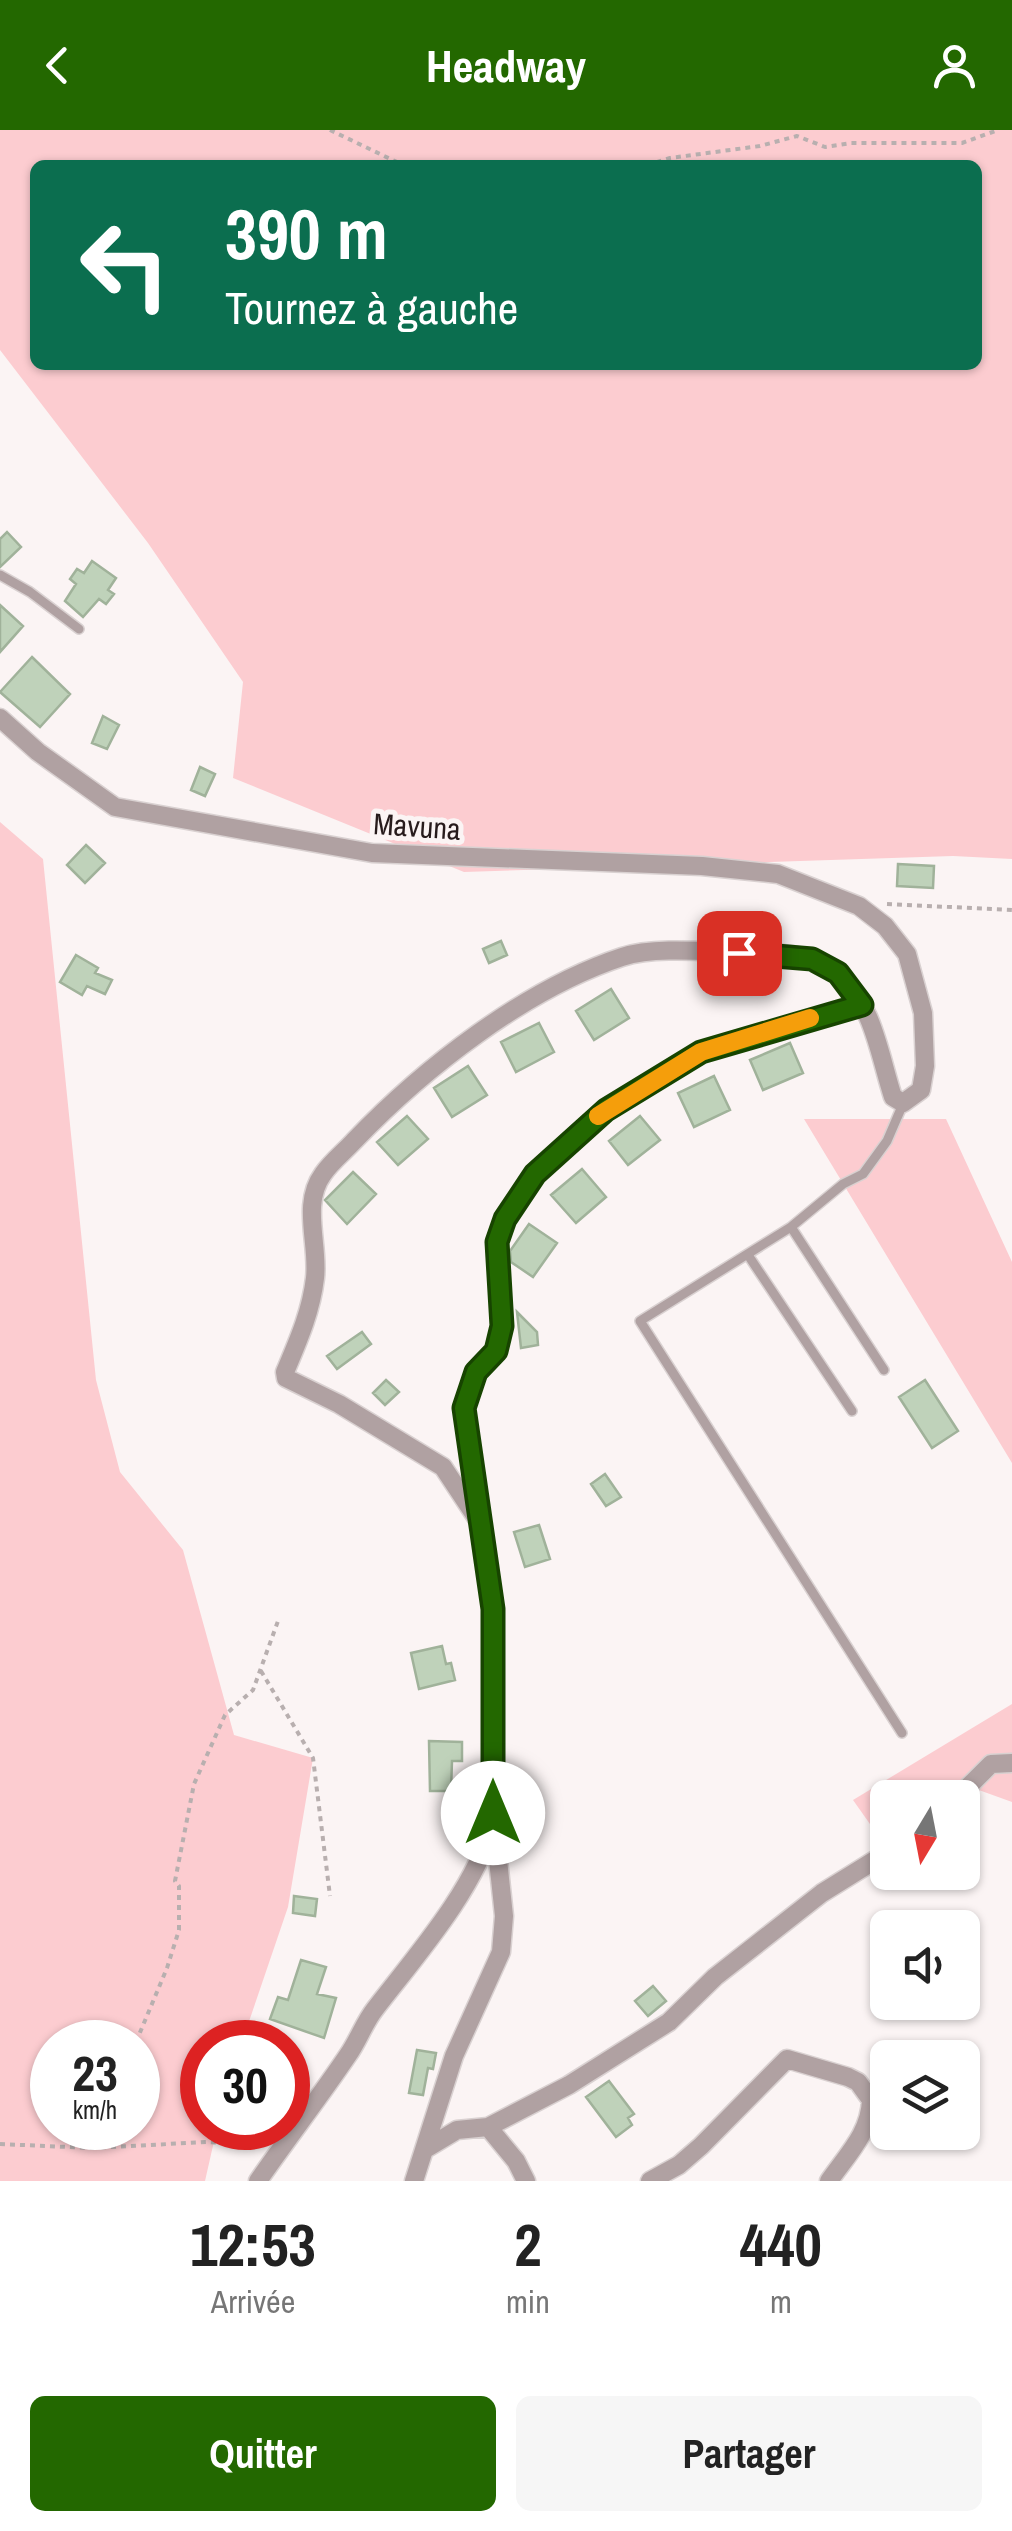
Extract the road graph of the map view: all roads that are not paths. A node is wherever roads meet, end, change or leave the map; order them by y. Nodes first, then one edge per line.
1 (0, 575) edge
2 (78, 629) dead end
3 (0, 718) edge
4 (862, 1005) junction
5 (904, 1103) junction
6 (791, 1227) junction
7 (748, 1254) junction
8 (884, 1370) dead end
9 (852, 1411) dead end
10 (482, 1526) junction
11 (902, 1733) dead end
12 (1012, 1763) edge
13 (975, 1780) edge
14 (493, 1813) junction
15 (870, 1863) edge
16 (488, 2127) junction
17 (427, 2148) junction
18 (258, 2181) edge
19 (414, 2181) edge
20 (526, 2181) edge
21 (650, 2181) edge
22 (829, 2181) edge

1 - 2 lane
3 - 5 street, Mavuna
4 - 5 street
4 - 10 street
4 - 10 street
5 - 6 lane
6 - 7 lane
6 - 8 lane
7 - 9 lane
7 - 11 lane
10 - 14 street
12 - 13 street
14 - 17 street
14 - 18 street
15 - 16 street
16 - 17 street
16 - 20 street
17 - 19 street
21 - 22 street

